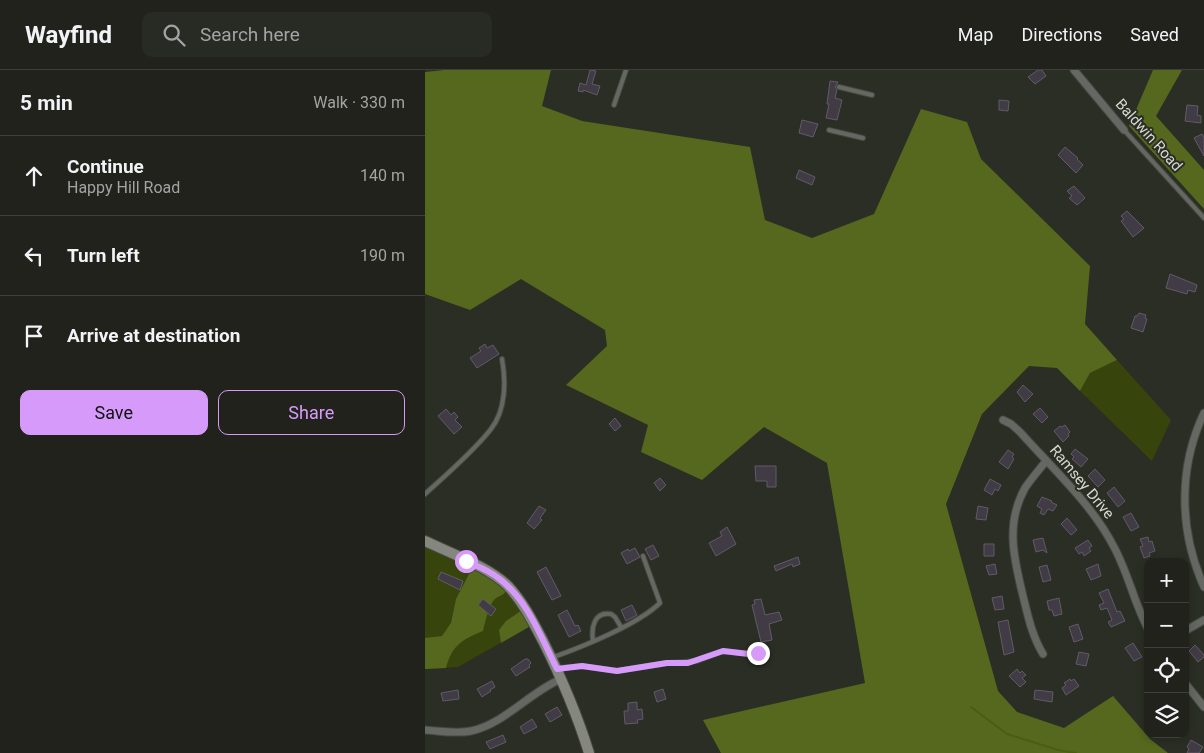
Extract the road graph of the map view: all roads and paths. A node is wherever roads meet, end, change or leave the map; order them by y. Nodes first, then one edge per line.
1 (626, 70) edge
2 (1074, 70) edge
3 (839, 87) dead end
4 (872, 95) dead end
5 (614, 105) dead end
6 (829, 130) dead end
7 (1125, 130) joint
8 (863, 138) dead end
9 (1204, 218) edge
10 (502, 359) dead end
11 (1204, 413) edge
12 (1003, 420) dead end
13 (1046, 461) junction
14 (425, 494) edge
15 (425, 541) edge
16 (643, 556) dead end
17 (1204, 587) edge
18 (1144, 620) edge
19 (1204, 620) edge
20 (621, 628) junction
21 (1189, 629) edge
22 (593, 641) junction
23 (767, 650) dead end
24 (1043, 654) dead end
25 (551, 658) junction
26 (557, 669) junction
27 (561, 679) junction
28 (1189, 687) edge
29 (1204, 707) edge
30 (425, 730) edge
31 (589, 753) edge

1 - 5 lane
2 - 7 street, Baldwin Road
3 - 4 lane
6 - 8 lane
7 - 9 lane, Baldwin Road
10 - 14 lane
11 - 17 street
12 - 13 street, Ramsey Drive
13 - 18 street, Ramsey Drive
13 - 24 street
15 - 25 street
16 - 20 lane
19 - 21 street
20 - 22 lane
20 - 22 lane
22 - 25 lane
23 - 26 lane
25 - 26 street
26 - 27 street
27 - 30 street
27 - 31 street
28 - 29 street

